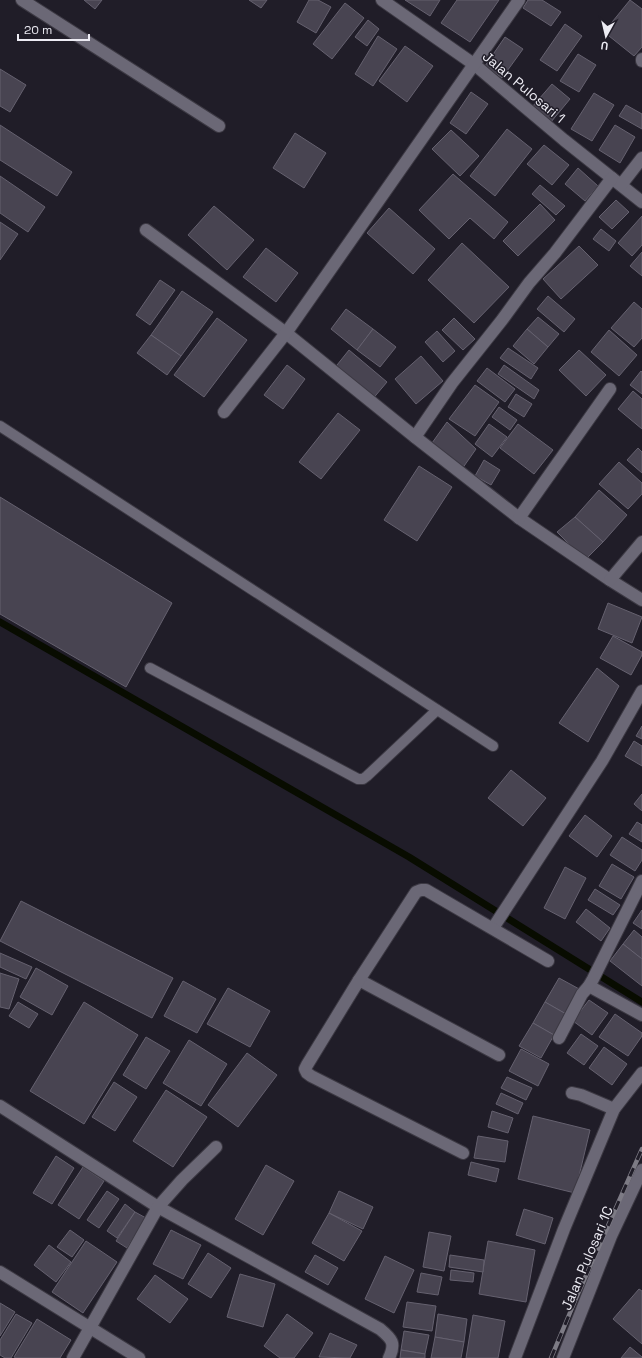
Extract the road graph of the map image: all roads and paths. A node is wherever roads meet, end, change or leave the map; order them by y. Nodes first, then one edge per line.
1 (22, 0) edge
2 (382, 0) edge
3 (519, 0) edge
4 (475, 65) junction
5 (219, 126) dead end
6 (642, 158) edge
7 (617, 181) junction
8 (642, 202) edge
9 (146, 230) dead end
10 (286, 333) junction
11 (610, 389) dead end
12 (224, 412) dead end
13 (0, 426) edge
14 (415, 437) junction
15 (519, 518) junction
16 (642, 542) edge
17 (610, 580) junction
18 (642, 600) edge
19 (150, 668) dead end
20 (642, 691) edge
21 (437, 710) junction
22 (493, 746) dead end
23 (642, 881) edge
24 (496, 923) junction
25 (548, 961) dead end
26 (359, 980) junction
27 (591, 983) junction
28 (642, 1014) edge
29 (559, 1038) dead end
30 (498, 1055) dead end
31 (642, 1073) edge
32 (572, 1093) dead end
33 (0, 1106) edge
34 (614, 1109) junction
35 (216, 1147) dead end
36 (463, 1153) dead end
37 (642, 1170) edge
38 (158, 1207) junction
39 (0, 1272) edge
40 (91, 1328) junction
41 (73, 1358) edge
42 (139, 1358) edge
43 (389, 1358) edge
44 (515, 1358) edge
45 (563, 1358) edge

1 - 5 street
2 - 4 street, Jalan Pulosari 1
3 - 4 street
4 - 7 street, Jalan Pulosari 1
4 - 10 street
6 - 7 street
7 - 8 street, Jalan Pulosari 1
7 - 14 street
9 - 10 street
10 - 12 street
10 - 14 street
11 - 15 street
13 - 21 lane
14 - 15 street
15 - 17 street
16 - 17 street
17 - 18 street
19 - 21 lane
20 - 24 street
21 - 22 lane
23 - 27 street
24 - 25 street
24 - 26 street
26 - 30 street
26 - 36 street
27 - 28 street
27 - 29 street
31 - 34 street
32 - 34 street
33 - 38 street
34 - 44 street
35 - 38 street
37 - 45 street, Jalan Pulosari 1C
38 - 40 street
38 - 43 street
39 - 40 street
40 - 41 street
40 - 42 street

